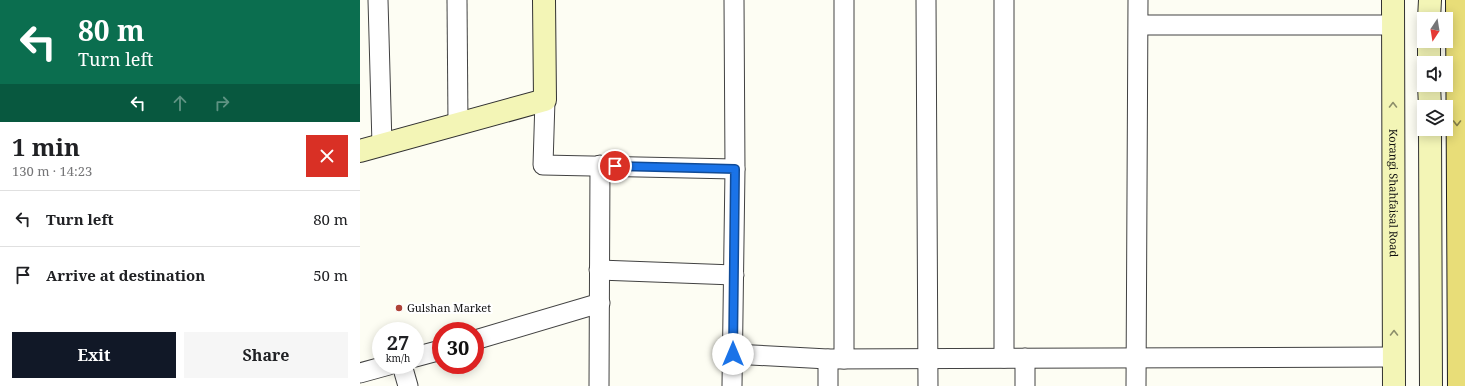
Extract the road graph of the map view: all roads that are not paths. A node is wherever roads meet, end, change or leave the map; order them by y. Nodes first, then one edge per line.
1 (378, 0) edge
2 (457, 0) edge
3 (544, 0) edge
4 (734, 0) edge
5 (844, 0) edge
6 (926, 0) edge
7 (1004, 0) edge
8 (1138, 0) edge
9 (1393, 0) edge
10 (1430, 0) edge
11 (1457, 0) edge
12 (1429, 12) edge
13 (1461, 24) edge
14 (1139, 25) junction
15 (1393, 25) junction
16 (545, 100) junction
17 (458, 124) junction
18 (1430, 136) edge
19 (382, 145) junction
20 (360, 151) edge
21 (600, 165) junction
22 (735, 169) junction
23 (599, 270) junction
24 (734, 275) junction
25 (600, 303) junction
26 (484, 337) edge
27 (733, 354) junction
28 (1394, 357) junction
29 (1462, 357) edge
30 (928, 358) junction
31 (1004, 358) junction
32 (1025, 358) junction
33 (1136, 358) junction
34 (836, 359) junction
35 (372, 370) edge
36 (360, 373) edge
37 (405, 374) edge
38 (408, 386) edge
39 (600, 386) edge
40 (732, 386) edge
41 (828, 386) edge
42 (928, 386) edge
43 (1025, 386) edge
44 (1136, 386) edge
45 (1394, 386) edge
46 (1431, 386) edge
47 (1459, 386) edge

1 - 19 street
2 - 17 street
3 - 16 main road
4 - 22 street
5 - 34 street
6 - 30 street
7 - 31 street
8 - 14 street
9 - 15 main road, Korangi Shahfaisal Road
10 - 12 main road
11 - 13 main road
13 -> 29 main road
14 - 15 street
14 - 33 street
28 -> 15 main road, Korangi Shahfaisal Road
16 - 17 main road
16 - 21 street
17 - 19 main road
18 - 46 main road
19 - 20 main road
21 - 22 street
21 - 23 street
22 - 24 street
23 - 24 street
23 - 25 street
24 - 27 street
25 - 26 street
25 - 39 street
27 - 34 street
27 - 40 street
28 - 33 street
28 - 45 main road, Korangi Shahfaisal Road
29 - 47 main road
30 - 31 street
30 - 34 street
30 - 42 street
31 - 32 street
32 - 33 street
32 - 43 street
33 - 44 street
34 - 41 street
35 - 36 street
37 - 38 street

